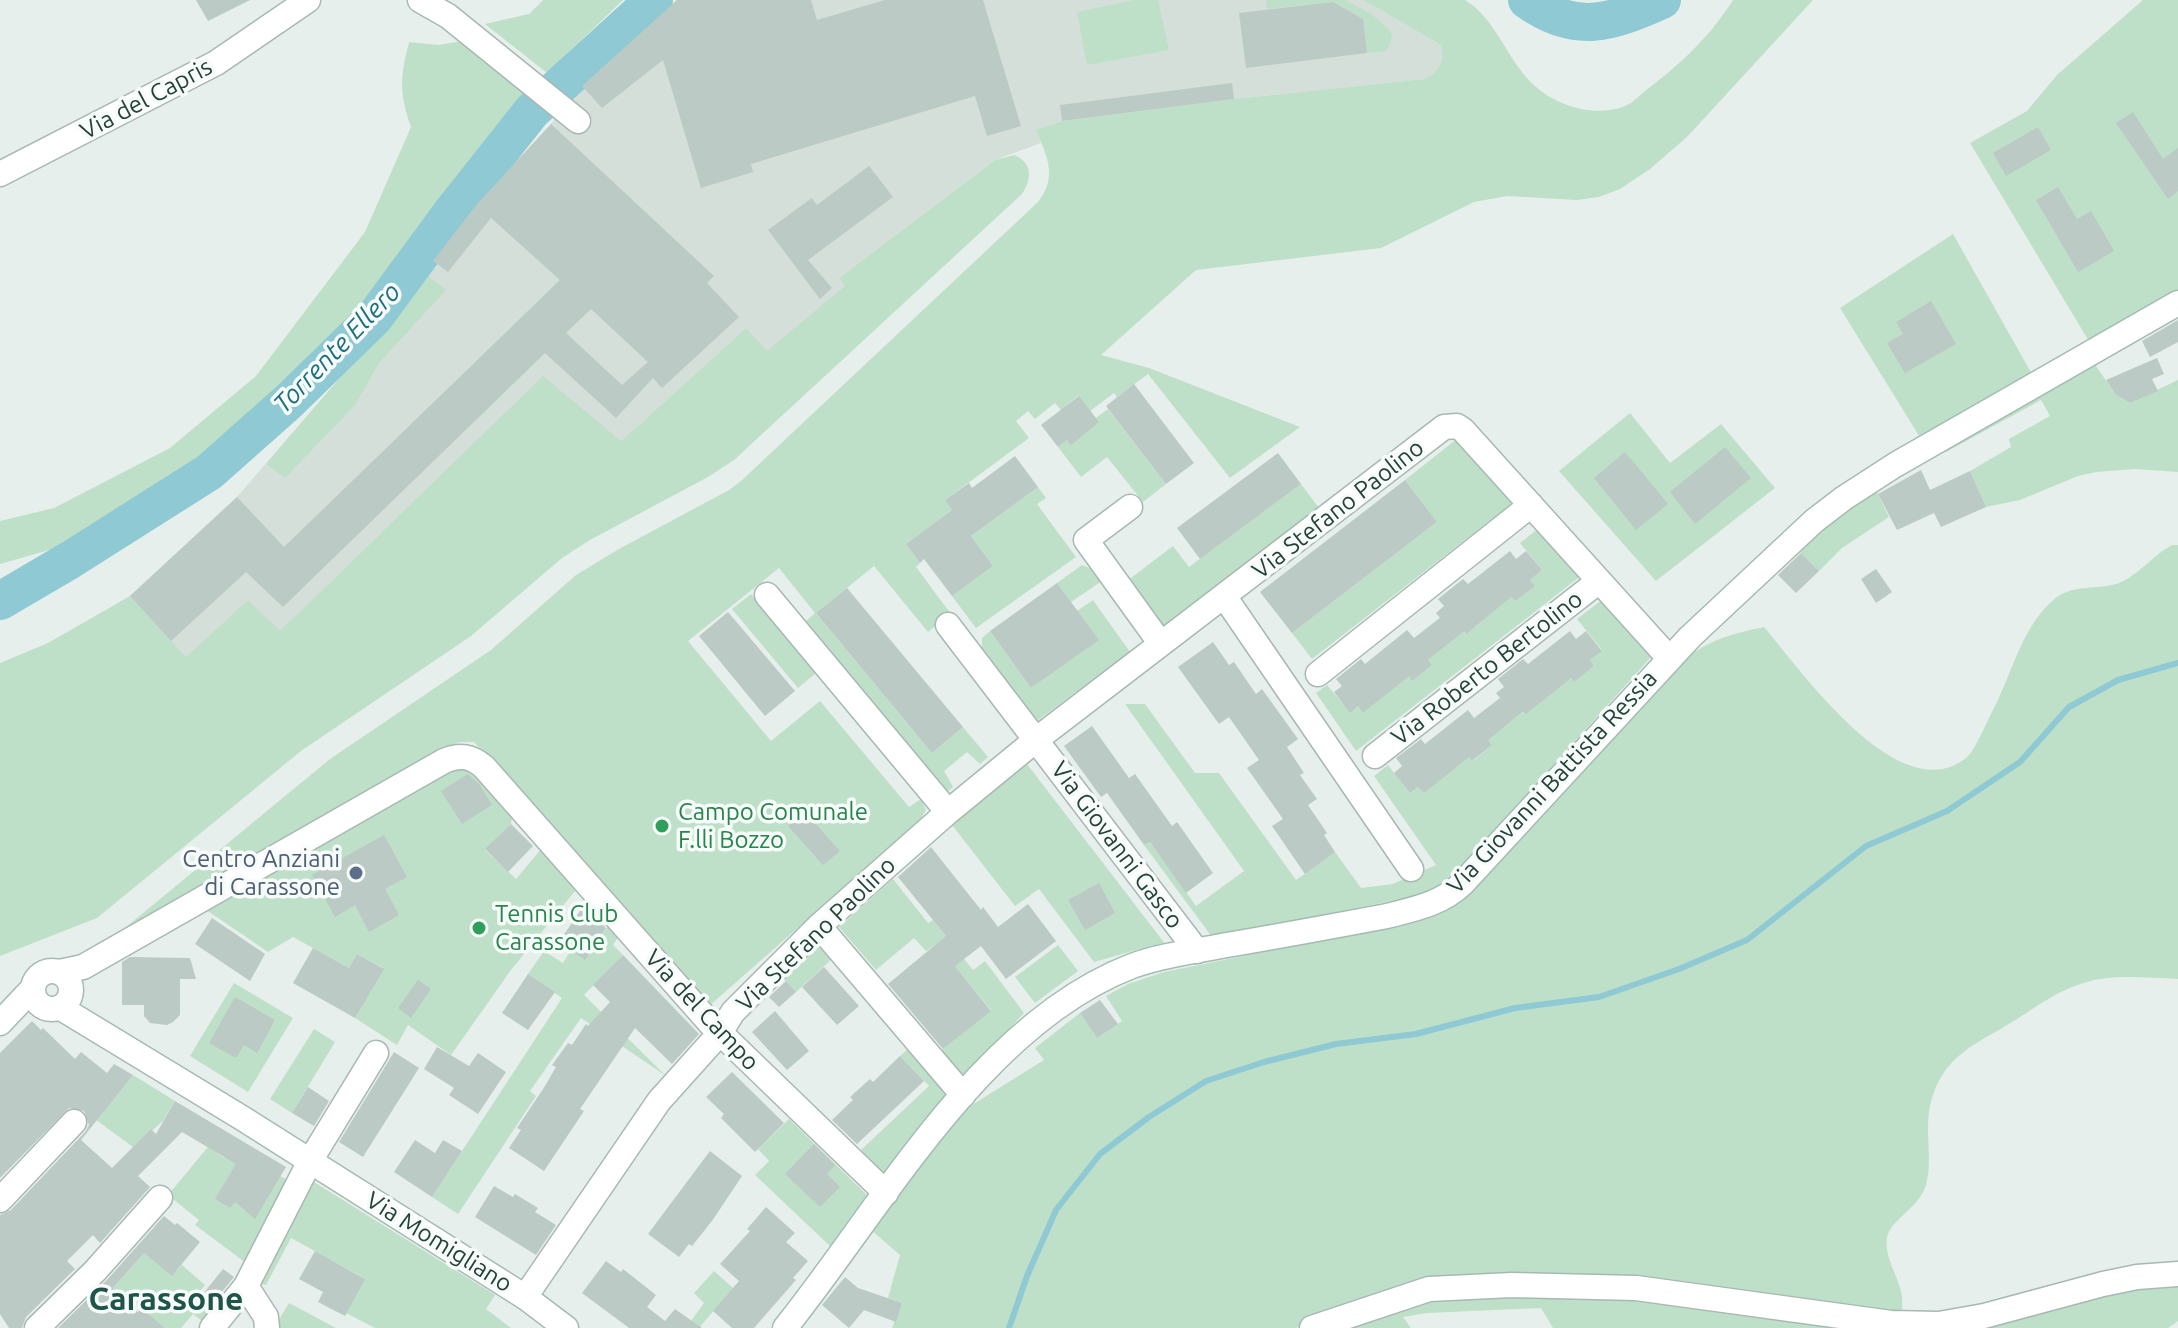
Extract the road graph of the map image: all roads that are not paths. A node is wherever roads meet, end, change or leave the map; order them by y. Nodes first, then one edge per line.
1 (308, 0) edge
2 (420, 0) edge
3 (578, 121) dead end
4 (0, 174) edge
5 (2178, 303) edge
6 (1453, 425) joint
7 (1531, 505) junction
8 (1130, 507) dead end
9 (1599, 581) junction
10 (767, 595) dead end
11 (1224, 596) junction
12 (948, 625) dead end
13 (1161, 644) junction
14 (1669, 658) junction
15 (1318, 674) dead end
16 (1037, 739) junction
17 (1375, 756) dead end
18 (948, 812) junction
19 (1411, 869) dead end
20 (819, 926) junction
21 (1197, 951) junction
22 (74, 987) junction
23 (21, 1004) edge
24 (720, 1033) junction
25 (376, 1053) dead end
26 (963, 1095) junction
27 (74, 1122) dead end
28 (310, 1161) junction
29 (886, 1193) junction
30 (160, 1198) dead end
31 (0, 1200) edge
32 (2178, 1274) edge
33 (246, 1286) junction
34 (525, 1297) junction
35 (37, 1328) edge
36 (212, 1328) edge
37 (267, 1328) edge
38 (566, 1328) edge
39 (785, 1328) edge
40 (1312, 1328) edge

1 - 4 street, Via del Capris
2 - 3 street
5 - 14 street, Via Giovanni Battista Ressia
6 - 7 street, Via Roberto Bertolino
6 - 11 street, Via Stefano Paolino
7 - 9 street, Via Roberto Bertolino
7 - 15 street
8 - 13 street
9 - 14 street, Via Roberto Bertolino
9 - 17 street, Via Roberto Bertolino
10 - 18 street
11 - 13 street, Via Stefano Paolino
11 - 19 street
12 - 16 street
13 - 16 street, Via Stefano Paolino
14 - 21 street, Via Giovanni Battista Ressia
16 - 18 street, Via Stefano Paolino
16 - 21 street, Via Giovanni Gasco
18 - 20 street, Via Stefano Paolino
20 - 24 street, Via Stefano Paolino
20 - 26 street
21 - 26 street, Via Giovanni Battista Ressia
22 - 23 street, Via Momigliano
22 - 23 street, Via Momigliano
22 - 24 street, Via del Campo
22 - 28 street, Via Momigliano
24 - 29 street, Via del Campo
24 - 34 street, Via Stefano Paolino
25 - 28 street
26 - 29 street, Via Giovanni Battista Ressia
27 - 31 street
28 - 33 street
28 - 34 street, Via Momigliano
29 - 39 street, Via Giovanni Battista Ressia
30 - 35 street
32 - 40 street
33 - 36 street
33 - 37 street
34 - 38 street, Via Momigliano

